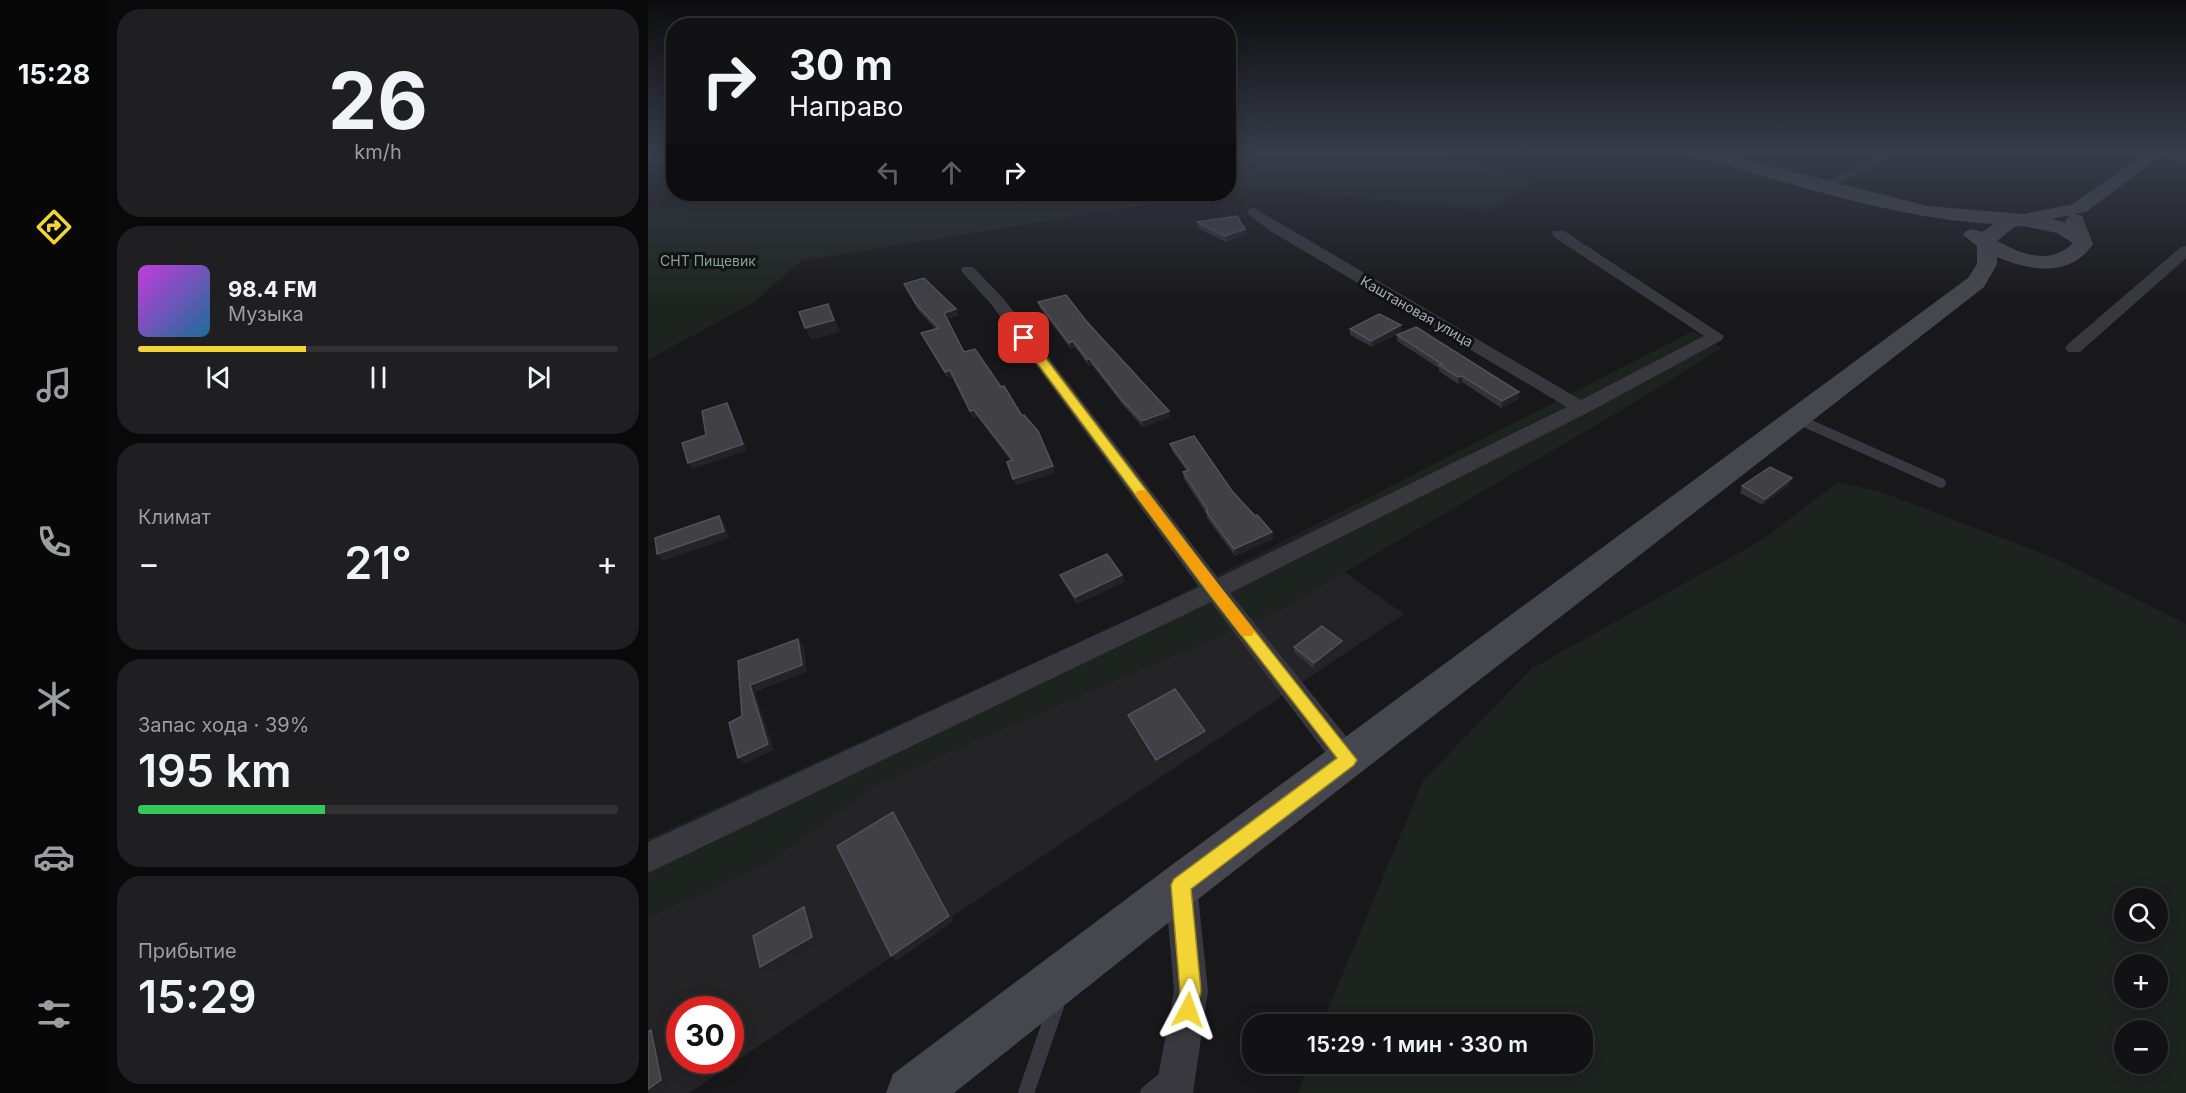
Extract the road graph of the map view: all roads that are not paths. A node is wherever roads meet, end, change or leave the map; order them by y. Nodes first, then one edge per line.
1 (1894, 203) edge
2 (2086, 203) edge
3 (2079, 208) junction
4 (1254, 212) dead end
5 (1930, 212) junction
6 (2016, 220) junction
7 (1559, 234) dead end
8 (2080, 237) junction
9 (1988, 245) junction
10 (2186, 250) edge
11 (2045, 263) junction
12 (968, 270) dead end
13 (1976, 282) junction
14 (2074, 348) dead end
15 (1582, 408) junction
16 (1795, 418) junction
17 (1941, 483) dead end
18 (1215, 591) junction
19 (1348, 760) junction
20 (648, 858) edge
21 (1181, 885) junction
22 (1067, 974) junction
23 (1177, 1081) edge
24 (912, 1093) edge
25 (1026, 1093) edge
26 (1148, 1093) edge

1 - 5 main road
2 - 3 main road
3 - 6 main road
3 - 8 main road
4 - 15 street, Каштановая улица
5 - 6 main road
5 - 9 main road
6 - 8 main road
6 - 9 main road
7 - 15 street
8 - 11 main road
9 - 11 main road
9 - 13 main road
10 - 14 street
11 - 13 main road
12 - 18 street
13 - 16 main road
15 - 18 street
16 - 17 lane
16 - 19 main road
18 - 19 street
18 - 20 street
19 - 21 main road
21 - 22 main road
21 - 23 street
22 - 24 main road
22 - 25 lane
23 - 26 lane

